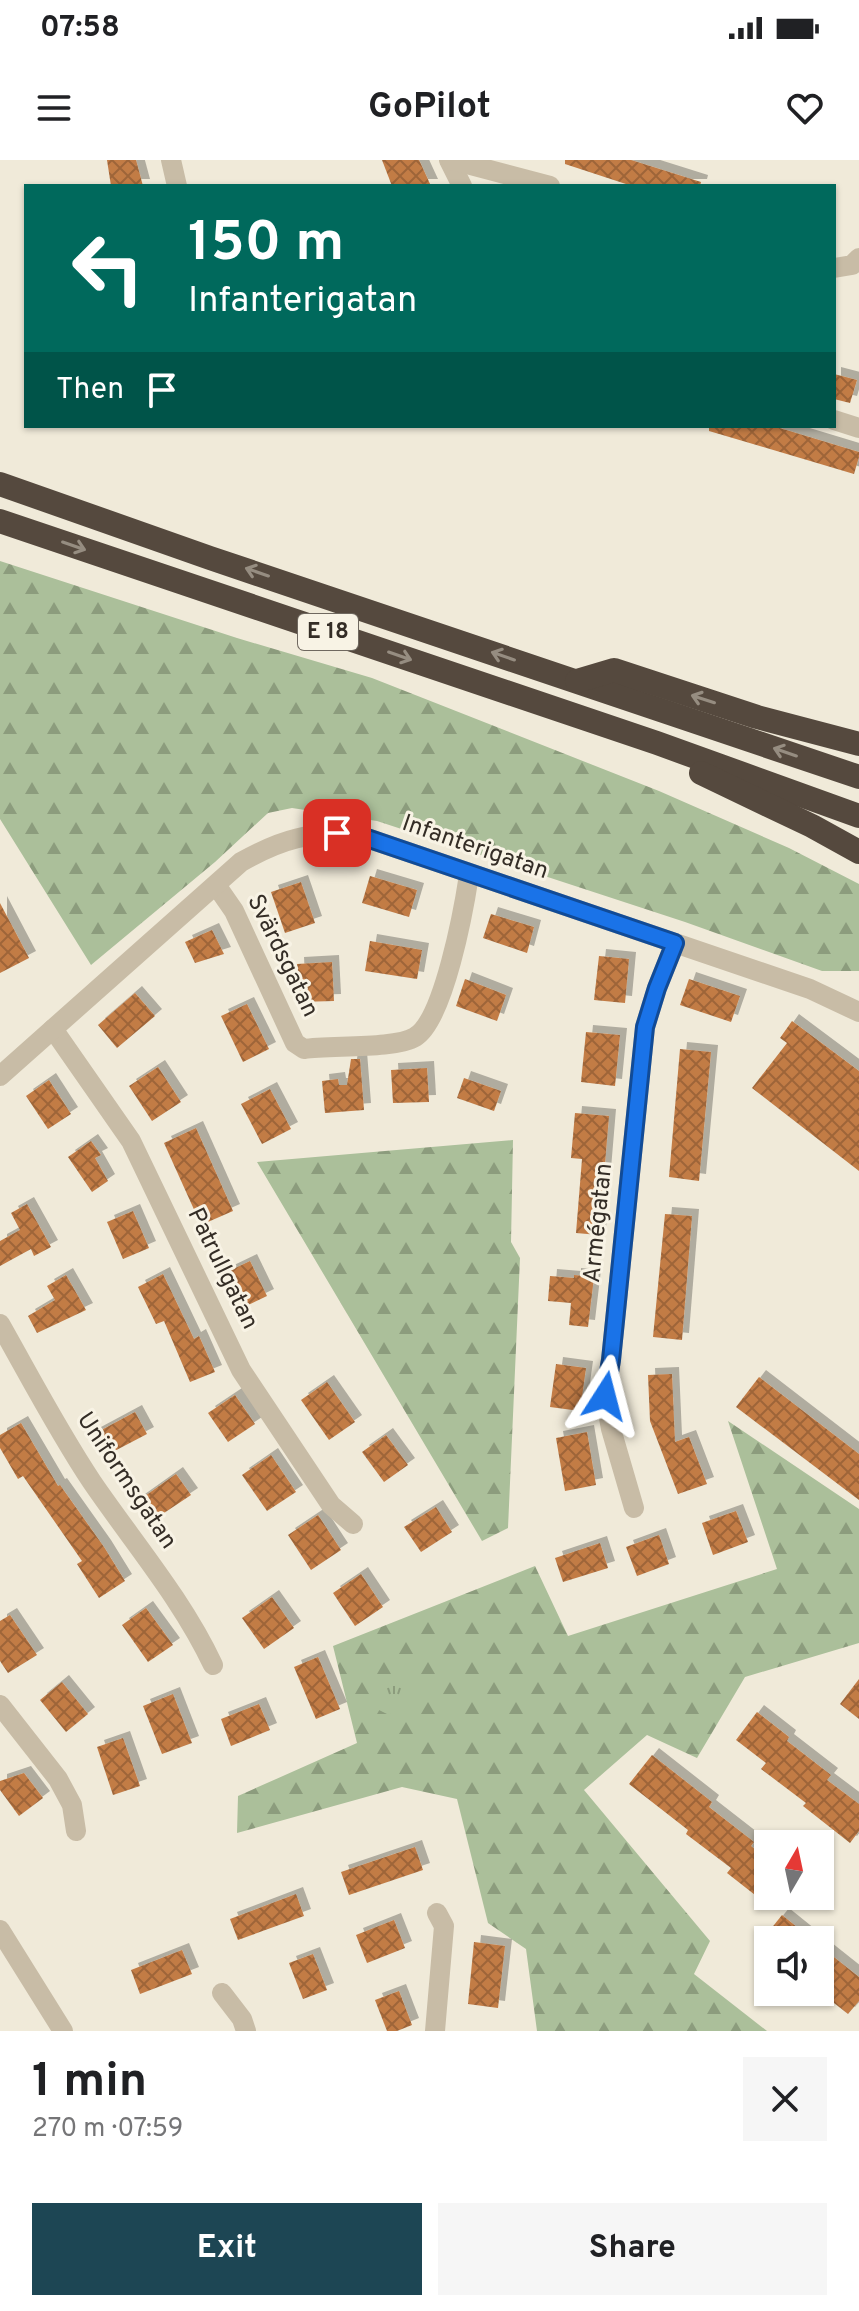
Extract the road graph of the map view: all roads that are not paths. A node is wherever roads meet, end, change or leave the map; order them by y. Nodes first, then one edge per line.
1 (171, 160) edge
2 (450, 160) edge
3 (177, 184) edge
4 (461, 184) edge
5 (542, 184) edge
6 (836, 421) edge
7 (859, 428) edge
8 (0, 484) edge
9 (0, 521) edge
10 (577, 681) junction
11 (657, 743) junction
12 (859, 744) edge
13 (859, 777) edge
14 (859, 816) edge
15 (859, 852) edge
16 (469, 875) junction
17 (216, 885) junction
18 (675, 943) junction
19 (859, 1012) edge
20 (53, 1029) junction
21 (0, 1076) edge
22 (0, 1324) edge
23 (634, 1508) dead end
24 (353, 1524) dead end
25 (213, 1665) dead end
26 (0, 1705) edge
27 (76, 1831) dead end
28 (437, 1913) dead end
29 (0, 1930) edge
30 (222, 1993) dead end
31 (63, 2031) edge
32 (246, 2031) edge
33 (435, 2031) edge

1 - 3 street
2 - 4 street
2 - 5 street
6 - 7 street
10 -> 8 highway, E 18
9 -> 11 highway, E 18
12 -> 10 highway
13 -> 10 highway, E 18
11 - 14 highway, E 18
11 - 15 highway, E 18
16 - 17 street, Infanterigatan
16 - 17 street, Svärdsgatan
16 - 18 street, Infanterigatan
17 - 20 street, Infanterigatan
18 - 19 street, Infanterigatan
18 - 23 street, Armégatan
20 - 21 street, Infanterigatan
20 - 24 street, Patrullgatan
22 - 25 street, Uniformsgatan
26 - 27 street
28 - 33 street
29 - 31 street
30 - 32 street

